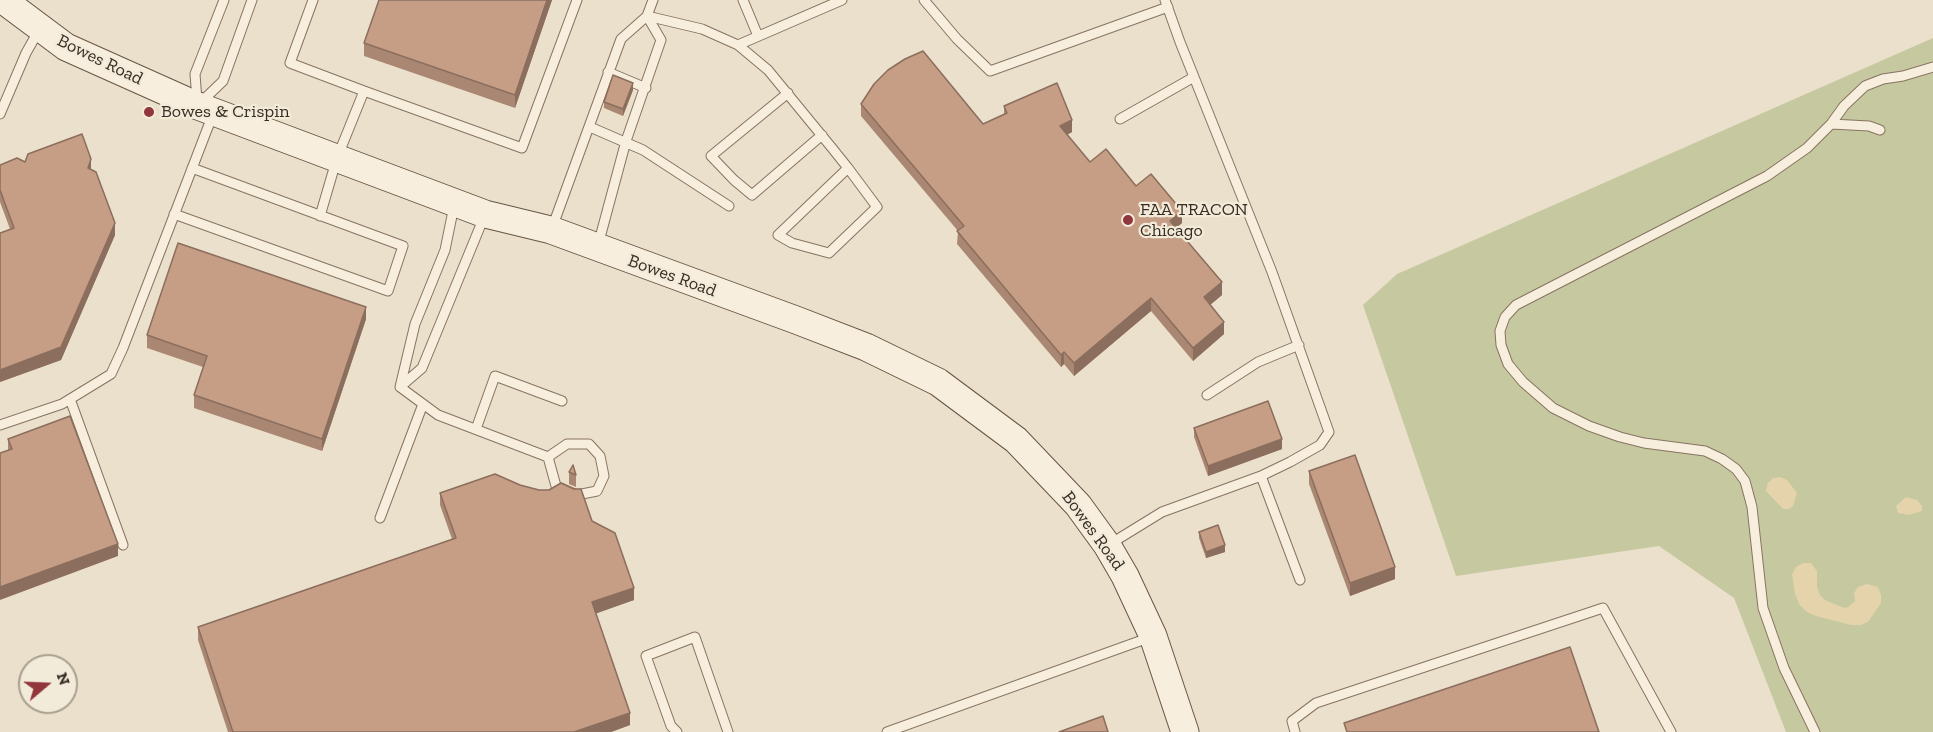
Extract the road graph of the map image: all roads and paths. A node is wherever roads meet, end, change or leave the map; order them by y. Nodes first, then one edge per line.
1 (3, 0) edge
2 (224, 0) edge
3 (252, 0) edge
4 (313, 0) edge
5 (577, 0) edge
6 (653, 0) edge
7 (743, 0) edge
8 (842, 0) edge
9 (924, 0) edge
10 (1167, 3) edge
11 (647, 16) junction
12 (40, 28) junction
13 (758, 36) junction
14 (738, 45) junction
15 (1933, 67) edge
16 (608, 72) junction
17 (1194, 77) junction
18 (646, 87) junction
19 (364, 90) junction
20 (788, 93) junction
21 (206, 109) junction
22 (0, 114) edge
23 (1120, 119) dead end
24 (1831, 124) junction
25 (590, 127) junction
26 (1880, 130) dead end
27 (822, 135) junction
28 (626, 141) junction
29 (338, 158) junction
30 (192, 168) junction
31 (848, 168) junction
32 (454, 202) junction
33 (729, 206) dead end
34 (174, 214) junction
35 (485, 214) junction
36 (320, 216) junction
37 (551, 230) junction
38 (597, 248) junction
39 (1299, 345) junction
40 (400, 387) junction
41 (1207, 395) dead end
42 (70, 399) junction
43 (562, 400) dead end
44 (423, 404) junction
45 (0, 425) edge
46 (476, 429) junction
47 (548, 457) junction
48 (1261, 476) junction
49 (380, 518) dead end
50 (123, 545) dead end
51 (1107, 545) junction
52 (1300, 580) dead end
53 (1153, 636) junction
54 (677, 732) edge
55 (728, 732) edge
56 (887, 732) edge
57 (1185, 732) edge
58 (1295, 732) edge
59 (1671, 732) edge
60 (1815, 732) edge

1 - 12 main road, Bowes Road
2 - 21 lane
3 - 21 lane
4 - 19 lane
5 - 19 lane
6 - 11 lane
7 - 13 lane
8 - 13 lane
9 - 10 lane
10 - 17 lane
11 - 14 lane
11 - 16 lane
11 - 18 lane
12 - 21 main road, Bowes Road
12 - 22 lane
13 - 14 lane
14 - 20 lane
15 - 24 lane
16 - 18 lane
16 - 25 lane
17 - 23 lane
17 - 39 lane
18 - 28 lane
19 - 29 lane
20 - 27 lane
20 - 27 lane
21 - 29 main road, Bowes Road
21 - 30 lane
24 - 26 lane
24 - 60 lane
25 - 28 lane
25 - 37 lane
27 - 31 lane
28 - 33 lane
28 - 38 lane
29 - 32 main road, Bowes Road
29 - 36 lane
30 - 34 lane
30 - 36 lane
31 - 31 lane
32 - 35 main road, Bowes Road
32 - 40 lane
34 - 36 lane
34 - 42 lane
35 - 37 main road, Bowes Road
35 - 40 lane
37 - 38 main road, Bowes Road
38 - 51 main road, Bowes Road
39 - 41 lane
39 - 48 lane
40 - 44 lane
42 - 45 lane
42 - 50 lane
43 - 46 lane
44 - 46 lane
44 - 49 lane
46 - 47 lane
47 - 47 lane
48 - 51 lane
48 - 52 lane
51 - 53 main road, Bowes Road
53 - 56 lane
53 - 57 main road, Bowes Road
54 - 55 lane
58 - 59 lane

